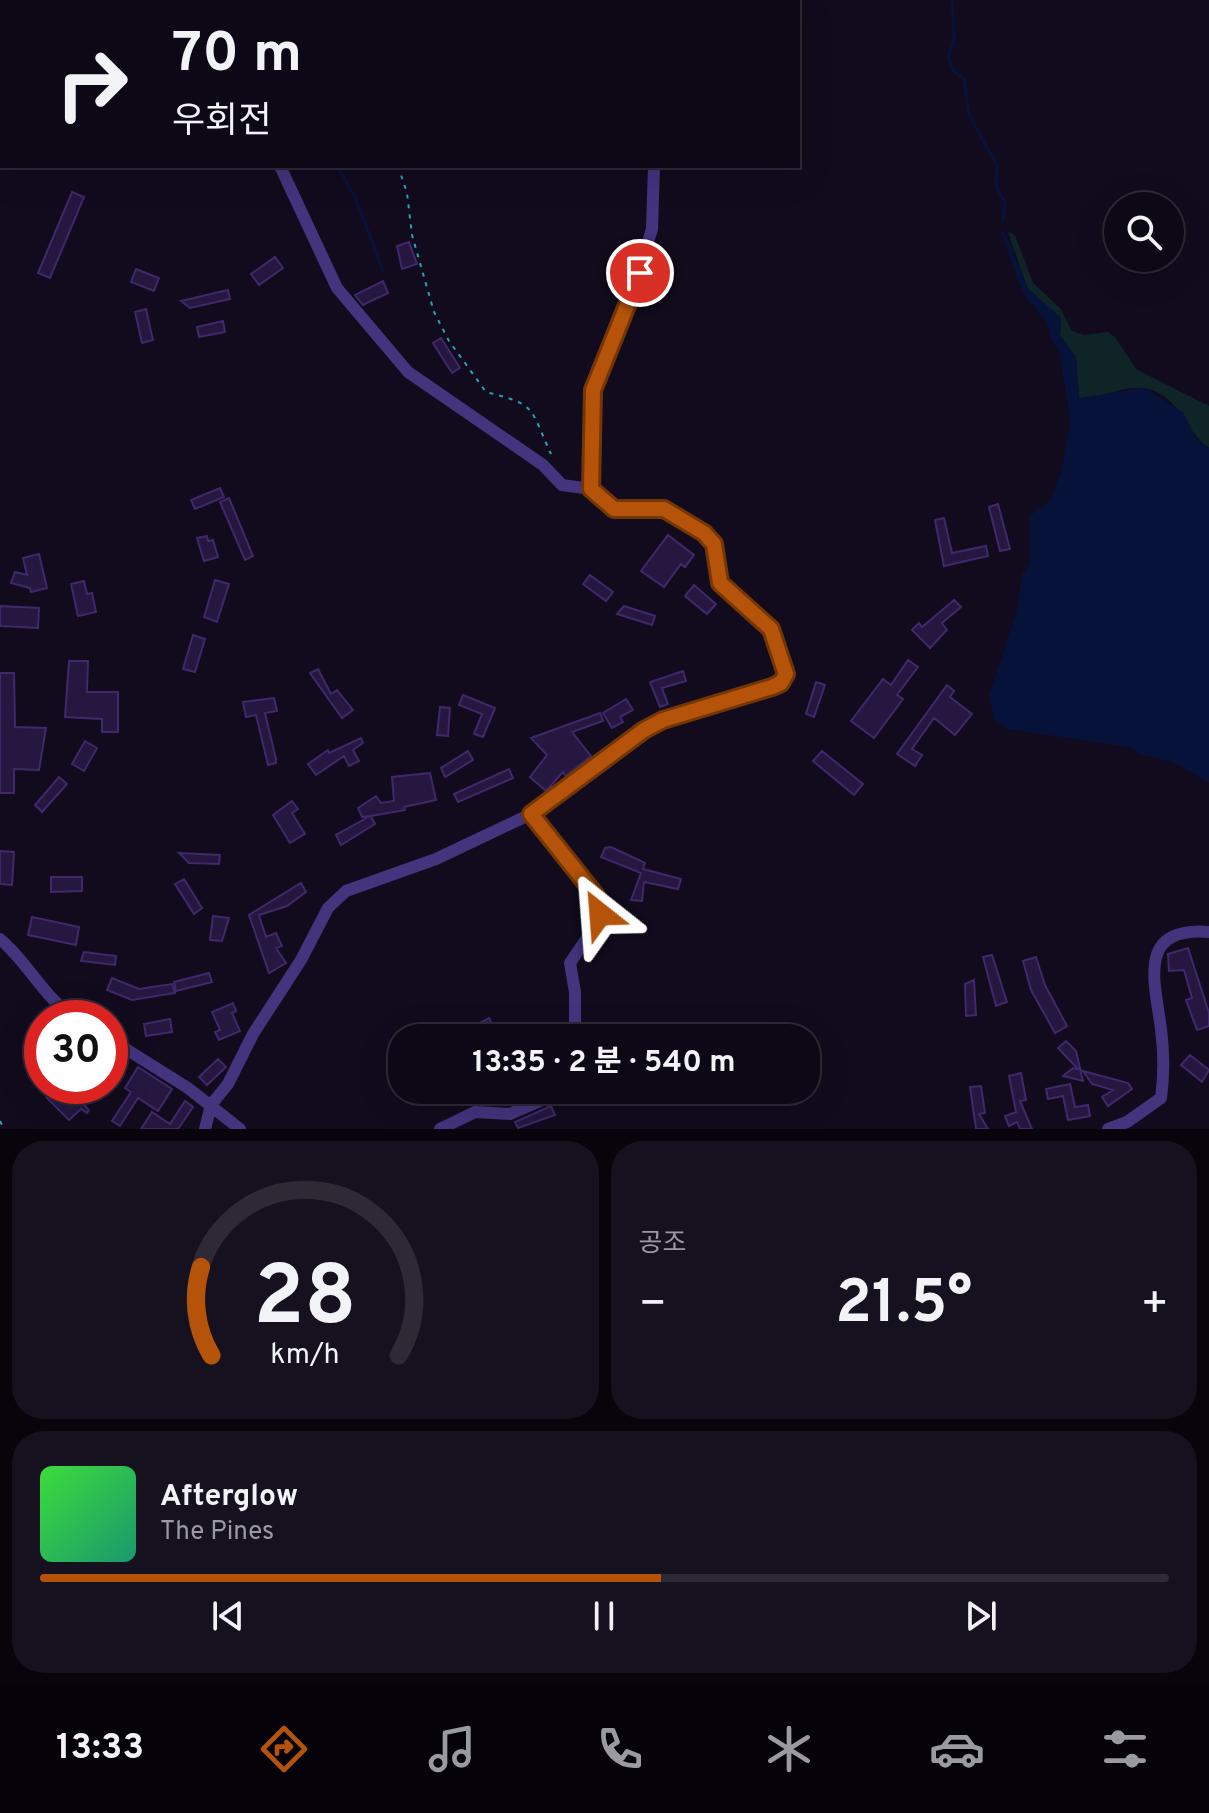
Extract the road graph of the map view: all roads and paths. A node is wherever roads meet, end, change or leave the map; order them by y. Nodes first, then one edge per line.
1 (281, 168) edge
2 (399, 168) edge
3 (654, 168) edge
4 (556, 478) junction
5 (591, 489) junction
6 (531, 814) junction
7 (1209, 932) edge
8 (0, 939) edge
9 (53, 1000) edge
10 (576, 1024) edge
11 (128, 1051) edge
12 (533, 1104) edge
13 (211, 1105) junction
14 (0, 1121) edge
15 (4, 1129) edge
16 (205, 1129) edge
17 (240, 1129) edge
18 (440, 1129) edge
19 (1108, 1129) edge

1 - 4 street
2 - 4 path
3 - 5 street
4 - 5 street
5 - 6 street
6 - 10 street
6 - 13 street
7 - 19 street
8 - 9 street
11 - 13 street
12 - 18 street
13 - 16 street
13 - 17 street
14 - 15 path

